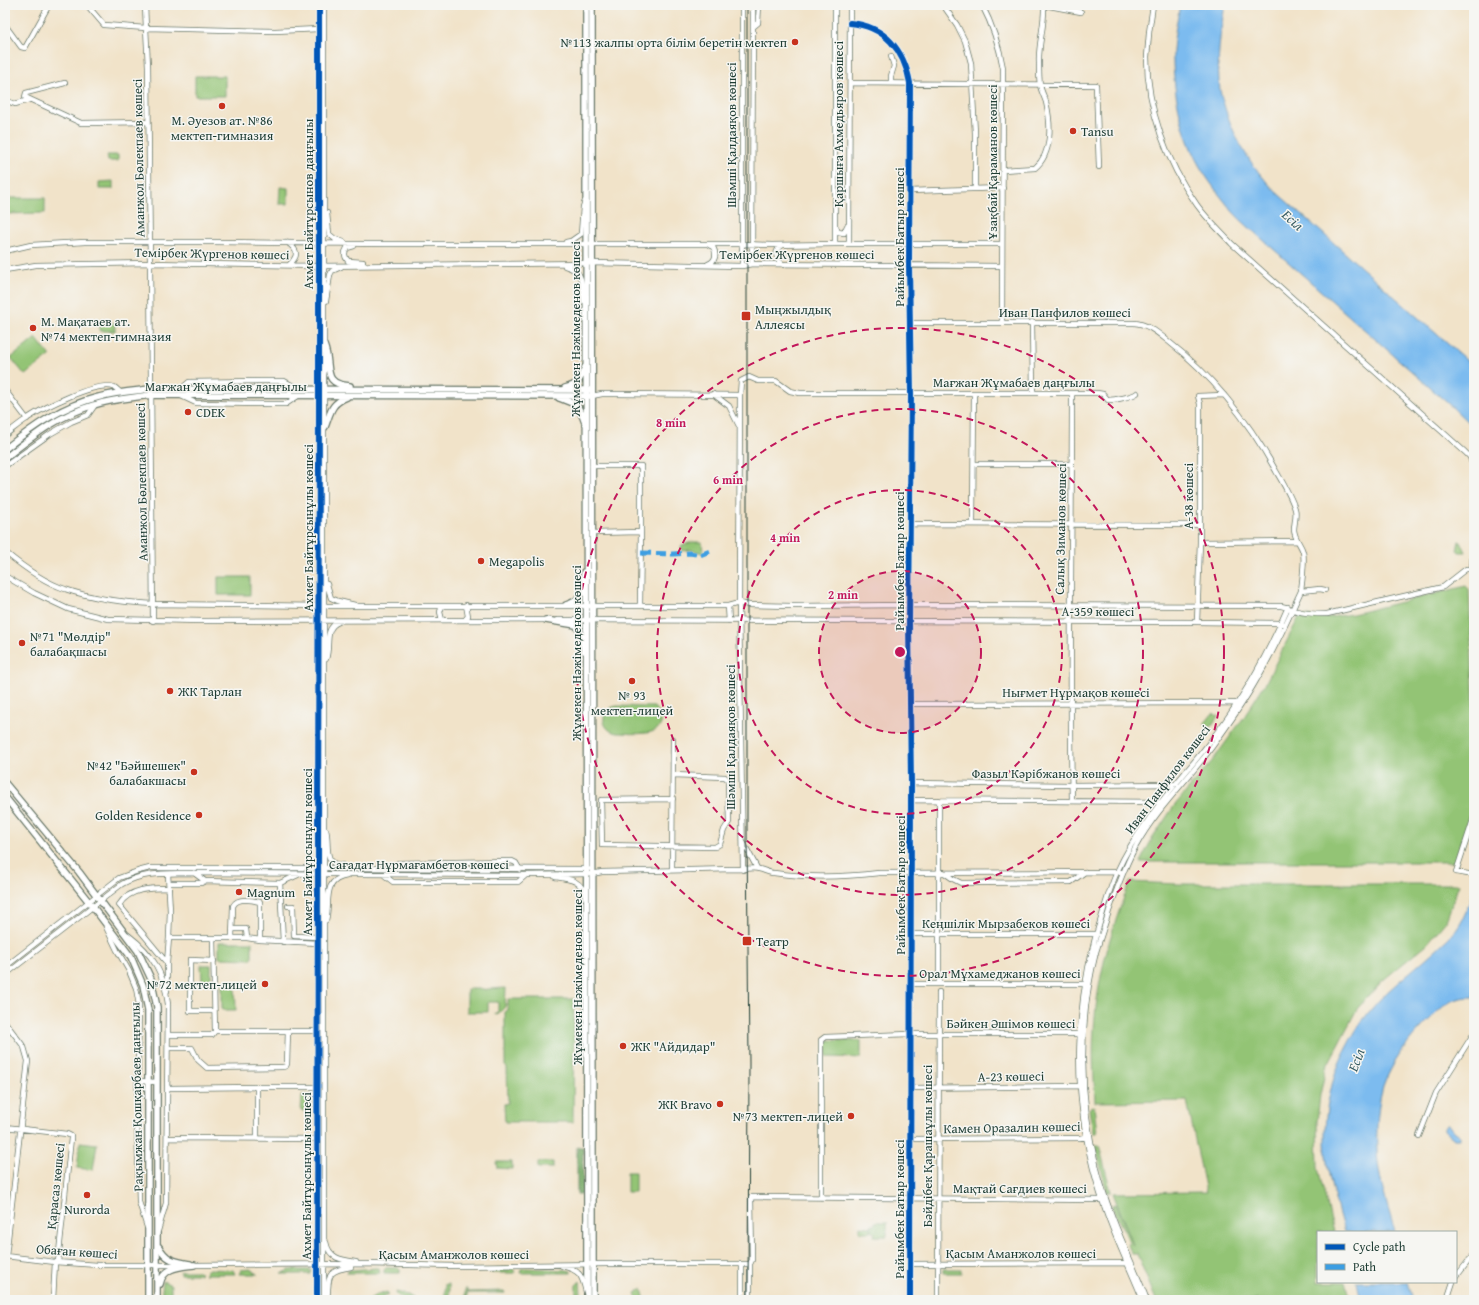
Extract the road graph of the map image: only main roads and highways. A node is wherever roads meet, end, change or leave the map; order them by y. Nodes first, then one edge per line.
1 (586, 5) edge
2 (592, 5) edge
3 (589, 244) junction
4 (589, 264) junction
5 (324, 345) road end
6 (586, 363) junction
7 (365, 390) junction
8 (560, 390) junction
9 (151, 392) junction
10 (179, 392) junction
11 (589, 393) junction
12 (350, 396) junction
13 (555, 396) junction
14 (325, 427) road end
15 (587, 428) junction
16 (5, 449) edge
17 (5, 458) edge
18 (587, 560) junction
19 (566, 605) road end
20 (590, 605) junction
21 (546, 620) road end
22 (590, 620) junction
23 (587, 661) junction
24 (5, 783) edge
25 (5, 797) edge
26 (590, 872) junction
27 (158, 1246) junction
28 (590, 1264) junction
29 (148, 1298) edge
30 (157, 1300) edge
31 (587, 1300) edge
32 (593, 1300) edge

1 - 3 main road, Жұмекен Нәжімеденов көшесі
2 - 3 main road, Жұмекен Нәжімеденов көшесі
3 - 4 main road, Жұмекен Нәжімеденов көшесі
4 - 6 main road, Жұмекен Нәжімеденов көшесі
4 - 11 main road, Жұмекен Нәжімеденов көшесі
5 - 7 main road
6 - 8 main road
6 - 11 main road, Жұмекен Нәжімеденов көшесі
7 - 8 main road
7 - 10 main road, Мағжан Жұмабаев даңғылы
8 - 11 main road
9 - 10 main road, Мағжан Жұмабаев даңғылы
9 - 16 main road, Мағжан Жұмабаев даңғылы
9 - 17 main road, Мағжан Жұмабаев даңғылы
10 - 12 main road, Мағжан Жұмабаев даңғылы
11 - 13 main road, Мағжан Жұмабаев даңғылы
11 - 15 main road, Жұмекен Нәжімеденов көшесі
11 - 20 main road, Жұмекен Нәжімеденов көшесі
12 - 13 main road, Мағжан Жұмабаев даңғылы
12 - 14 main road
13 - 15 main road
15 - 18 main road, Жұмекен Нәжімеденов көшесі
18 - 19 main road
18 - 20 main road, Жұмекен Нәжімеденов көшесі
20 - 22 main road, Жұмекен Нәжімеденов көшесі
21 - 23 main road
22 - 23 main road, Жұмекен Нәжімеденов көшесі
22 - 26 main road, Жұмекен Нәжімеденов көшесі
23 - 26 main road, Жұмекен Нәжімеденов көшесі
24 - 27 main road, Рақымжан Қошқарбаев даңғылы
25 - 29 main road, Рақымжан Қошқарбаев даңғылы
26 - 28 main road, Жұмекен Нәжімеденов көшесі
26 - 28 main road, Жұмекен Нәжімеденов көшесі
27 - 30 main road, Рақымжан Қошқарбаев даңғылы
27 - 30 main road
28 - 31 main road, Жұмекен Нәжімеденов көшесі
28 - 32 main road, Жұмекен Нәжімеденов көшесі

